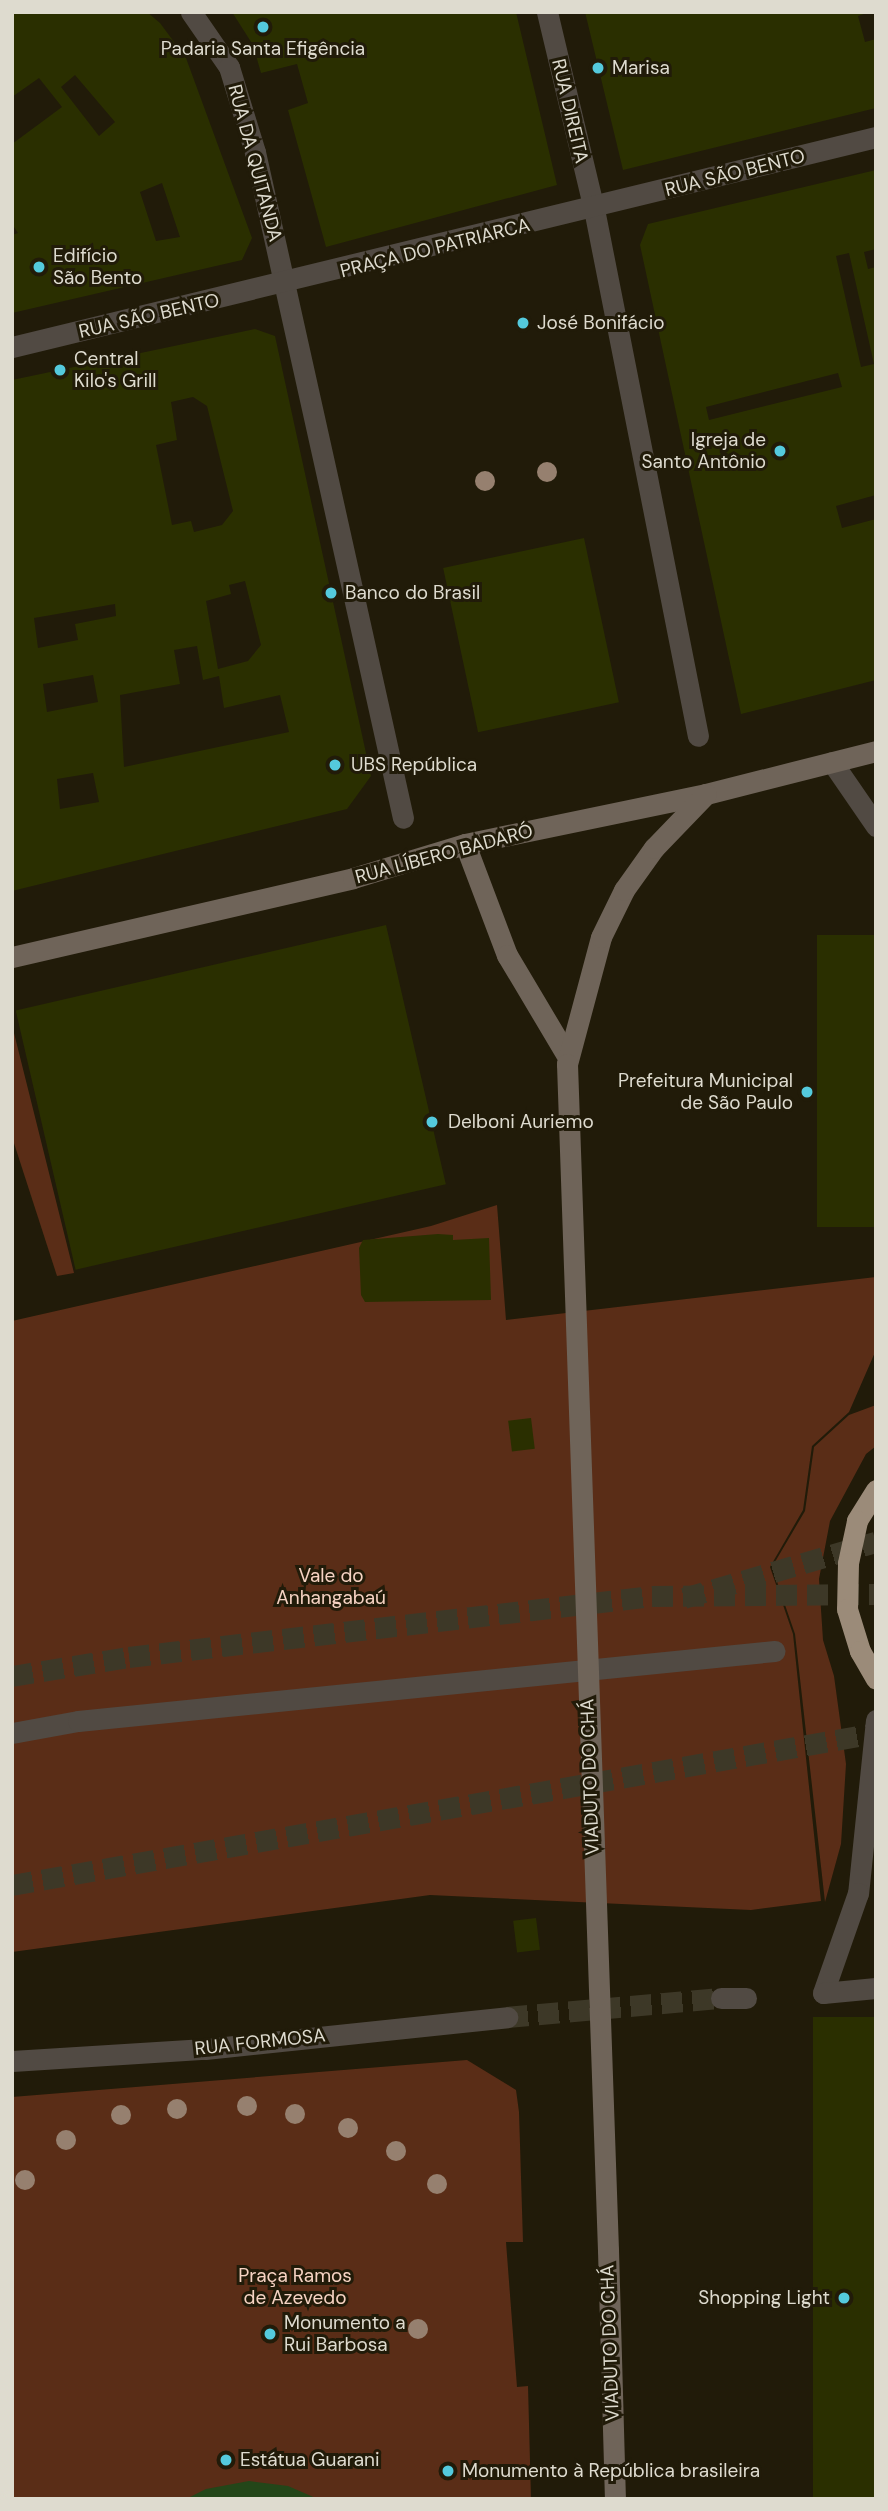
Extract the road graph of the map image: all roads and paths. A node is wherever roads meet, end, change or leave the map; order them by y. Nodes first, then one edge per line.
1 (191, 12) edge
2 (547, 12) edge
3 (876, 137) edge
4 (594, 209) junction
5 (286, 284) junction
6 (12, 348) edge
7 (698, 736) dead end
8 (876, 751) edge
9 (832, 762) junction
10 (706, 794) junction
11 (404, 818) dead end
12 (876, 826) edge
13 (465, 845) junction
14 (12, 957) edge
15 (567, 1059) junction
16 (876, 1490) edge
17 (774, 1651) dead end
18 (876, 1679) edge
19 (876, 1720) edge
20 (12, 1733) edge
21 (876, 1874) edge
22 (858, 1893) junction
23 (876, 1988) edge
24 (721, 1998) tunnel mouth
25 (746, 1998) dead end
26 (507, 2017) tunnel mouth
27 (12, 2061) edge
28 (615, 2499) edge

1 - 5 street, RUA DA QUITANDA
2 - 4 street, RUA DIREITA
3 - 4 street, RUA SÃO BENTO
4 - 5 street, PRAÇA DO PATRIARCA
4 - 7 street
5 - 6 street, RUA SÃO BENTO
5 - 11 street
8 - 9 main road, RUA LÍBERO BADARÓ
9 - 10 main road, RUA LÍBERO BADARÓ
9 - 12 street
10 - 13 main road, RUA LÍBERO BADARÓ
10 - 15 main road, VIADUTO DO CHÁ
13 - 14 main road, RUA LÍBERO BADARÓ
13 - 15 main road, VIADUTO DO CHÁ
15 - 28 main road, VIADUTO DO CHÁ, bridge
16 - 18 highway
17 - 20 street
19 - 22 street
21 - 22 street
22 - 23 street
24 - 25 street
26 - 27 street, RUA FORMOSA

